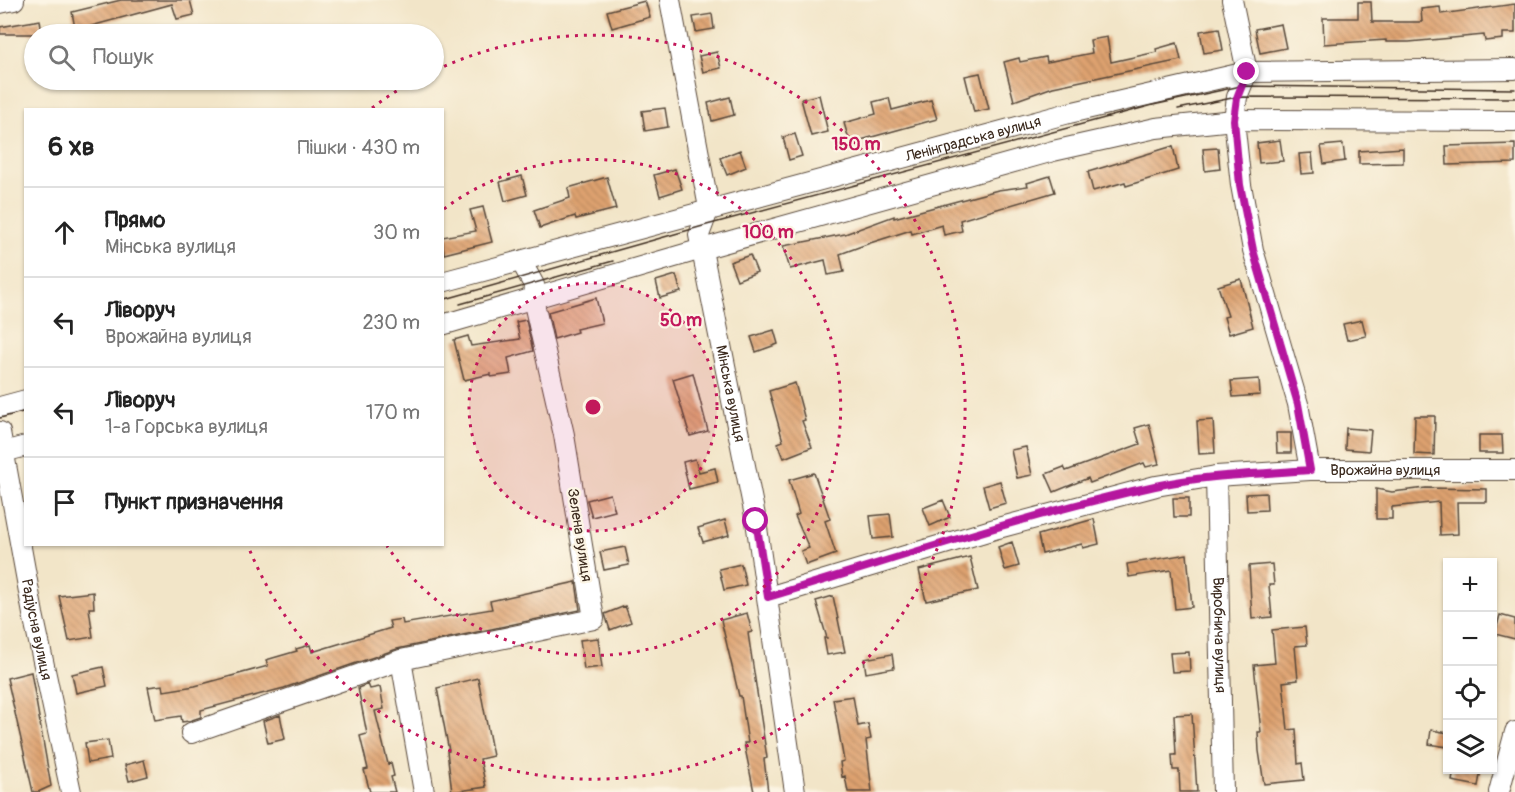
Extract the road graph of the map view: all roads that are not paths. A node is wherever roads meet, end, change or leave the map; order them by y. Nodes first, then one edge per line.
1 (14, 0) edge
2 (670, 0) edge
3 (1232, 0) edge
4 (0, 3) edge
5 (1515, 69) edge
6 (1247, 72) junction
7 (1234, 120) junction
8 (1515, 121) edge
9 (709, 208) junction
10 (702, 249) junction
11 (521, 261) junction
12 (444, 281) edge
13 (533, 299) junction
14 (444, 324) edge
15 (24, 401) edge
16 (0, 408) edge
17 (0, 432) edge
18 (24, 446) edge
19 (2, 452) edge
20 (1310, 470) junction
21 (1515, 470) edge
22 (1216, 476) junction
23 (768, 597) junction
24 (401, 660) junction
25 (1515, 732) edge
26 (191, 733) dead end
27 (71, 792) edge
28 (424, 792) edge
29 (795, 792) edge
30 (1223, 792) edge
31 (1499, 792) edge

1 - 4 street
2 - 9 street, Мінська вулиця
3 - 6 street
5 - 6 street, Ленінградська вулиця
6 - 7 street
6 - 9 street, Ленінградська вулиця
7 - 8 street
7 - 10 street
7 - 20 street
9 - 10 street, Мінська вулиця
9 - 11 street, Ленінградська вулиця
10 - 13 street
10 - 23 street, Мінська вулиця
11 - 12 street, Ленінградська вулиця
11 - 13 street, Зелена вулиця
13 - 14 street
13 - 24 street, Зелена вулиця
15 - 16 street
17 - 19 street, Радіусна вулиця
18 - 19 street
19 - 27 street, Радіусна вулиця
20 - 21 street, Врожайна вулиця
20 - 22 street, Врожайна вулиця
22 - 23 street, Врожайна вулиця
22 - 30 street, Виробнича вулиця
23 - 29 street, Мінська вулиця
24 - 26 street, Зелена вулиця
24 - 28 street
25 - 31 street

